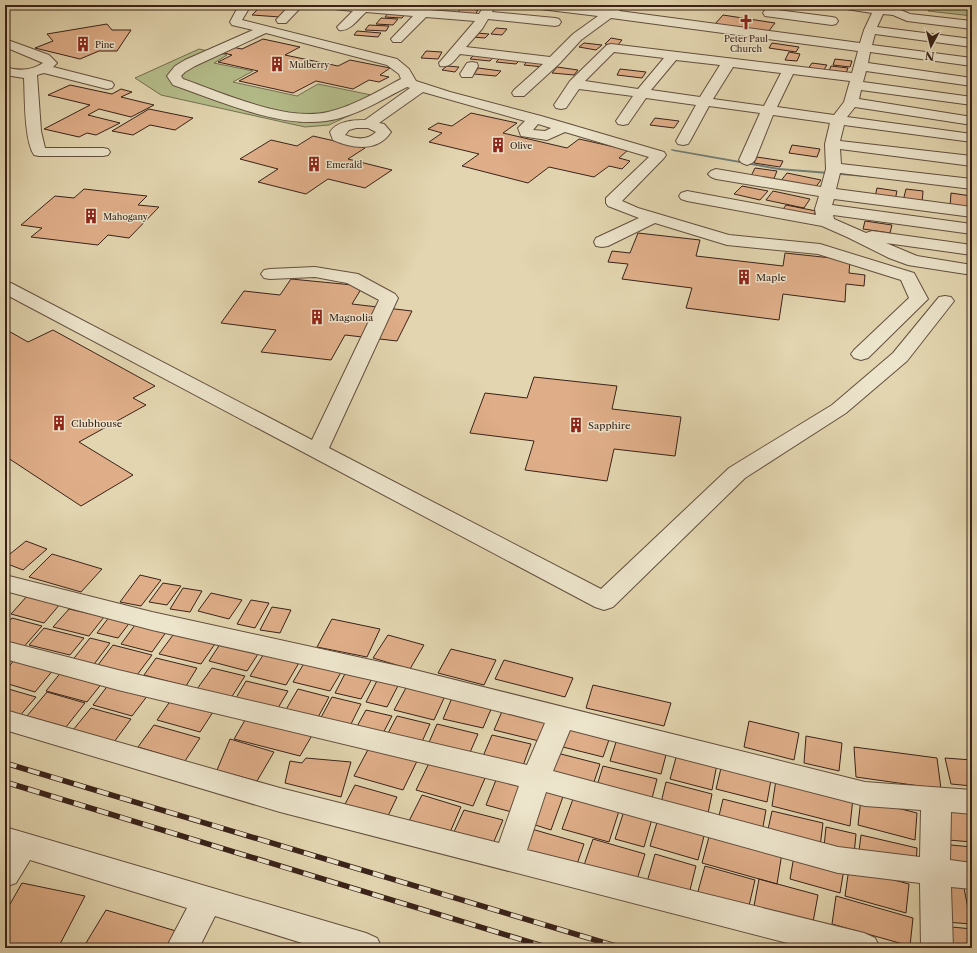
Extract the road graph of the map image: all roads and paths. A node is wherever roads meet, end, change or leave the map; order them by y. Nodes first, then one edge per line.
1 (245, 5) edge
2 (297, 5) edge
3 (325, 5) edge
4 (532, 5) edge
5 (778, 5) edge
6 (846, 5) edge
7 (363, 8) junction
8 (616, 8) edge
9 (879, 10) junction
10 (922, 12) edge
11 (423, 13) junction
12 (483, 16) edge
13 (694, 16) dead end
14 (972, 18) edge
15 (282, 20) dead end
16 (832, 21) dead end
17 (593, 25) junction
18 (972, 25) edge
19 (343, 27) dead end
20 (609, 27) dead end
21 (264, 30) junction
22 (870, 30) junction
23 (531, 32) dead end
24 (562, 35) dead end
25 (469, 37) junction
26 (577, 37) junction
27 (397, 39) dead end
28 (484, 39) dead end
29 (5, 43) edge
30 (972, 43) edge
31 (550, 46) dead end
32 (565, 48) junction
33 (456, 50) junction
34 (673, 55) junction
35 (846, 59) dead end
36 (554, 60) junction
37 (728, 62) junction
38 (972, 62) edge
39 (9, 63) edge
40 (44, 63) junction
41 (860, 67) junction
42 (488, 68) dead end
43 (789, 70) junction
44 (526, 72) dead end
45 (30, 73) junction
46 (541, 73) junction
47 (972, 82) edge
48 (414, 84) junction
49 (575, 84) junction
50 (107, 85) dead end
51 (519, 93) dead end
52 (642, 93) junction
53 (972, 101) edge
54 (704, 102) junction
55 (852, 102) junction
56 (561, 105) dead end
57 (768, 111) junction
58 (838, 120) junction
59 (623, 121) dead end
60 (972, 121) edge
61 (368, 124) dead end
62 (972, 138) edge
63 (683, 142) dead end
64 (832, 144) junction
65 (103, 152) dead end
66 (747, 160) dead end
67 (972, 161) edge
68 (833, 172) junction
69 (716, 174) dead end
70 (972, 184) edge
71 (687, 196) dead end
72 (826, 208) junction
73 (966, 211) edge
74 (655, 217) junction
75 (964, 228) edge
76 (853, 233) junction
77 (602, 242) dead end
78 (966, 249) edge
79 (966, 269) edge
80 (270, 274) dead end
81 (5, 287) edge
82 (945, 301) dead end
83 (861, 354) dead end
84 (317, 451) junction
85 (5, 583) edge
86 (5, 650) edge
87 (561, 717) junction
88 (5, 720) edge
89 (536, 779) junction
90 (936, 799) junction
91 (972, 802) edge
92 (13, 843) edge
93 (509, 858) junction
94 (935, 872) junction
95 (5, 874) edge
96 (972, 876) edge
97 (206, 900) junction
98 (308, 940) edge
99 (182, 948) edge
100 (366, 948) edge
101 (864, 948) edge
102 (937, 948) edge

1 - 21 street
2 - 15 street
3 - 7 street
4 - 8 street
5 - 16 street
6 - 9 street
7 - 11 street
7 - 19 street
8 - 13 street
8 - 17 street
8 - 41 street
9 - 10 street
9 - 22 street
10 - 14 street
10 - 18 street
11 - 12 street
11 - 27 street
12 - 17 street
12 - 23 street
12 - 25 street
17 - 20 street
17 - 26 street
21 - 48 street
21 - 48 street
22 - 30 street
22 - 41 street
24 - 26 street
25 - 28 street
25 - 33 street
26 - 32 street
29 - 40 street
31 - 32 street
32 - 36 street
33 - 36 street
33 - 42 street
34 - 37 street
34 - 49 street
34 - 52 street
35 - 41 street
36 - 46 street
37 - 43 street
37 - 54 street
38 - 41 street
39 - 40 street
39 - 45 street
40 - 45 street
40 - 50 street
41 - 43 street
41 - 47 street
41 - 53 street
41 - 55 street
43 - 57 street
44 - 46 street
45 - 65 street
46 - 51 street
48 - 61 street
48 - 74 street
49 - 52 street
49 - 56 street
52 - 54 street
52 - 59 street
54 - 57 street
54 - 63 street
55 - 58 street
55 - 60 street
57 - 58 street
57 - 66 street
58 - 62 street
58 - 64 street
64 - 67 street
64 - 68 street
68 - 70 street
68 - 72 street
69 - 72 street
71 - 72 street
72 - 73 street
72 - 75 street
72 - 76 street
73 - 75 street
74 - 77 street
74 - 83 street
75 - 78 street
76 - 78 street
76 - 79 street
78 - 79 street
80 - 84 street
81 - 84 street
82 - 84 street
85 - 87 street
86 - 89 street
87 - 89 street
87 - 90 street
88 - 93 street
89 - 93 street
89 - 94 street
90 - 91 street
90 - 94 street
92 - 95 street
92 - 97 street
93 - 101 street
94 - 96 street
94 - 102 street
97 - 98 street
97 - 99 street
98 - 100 street

